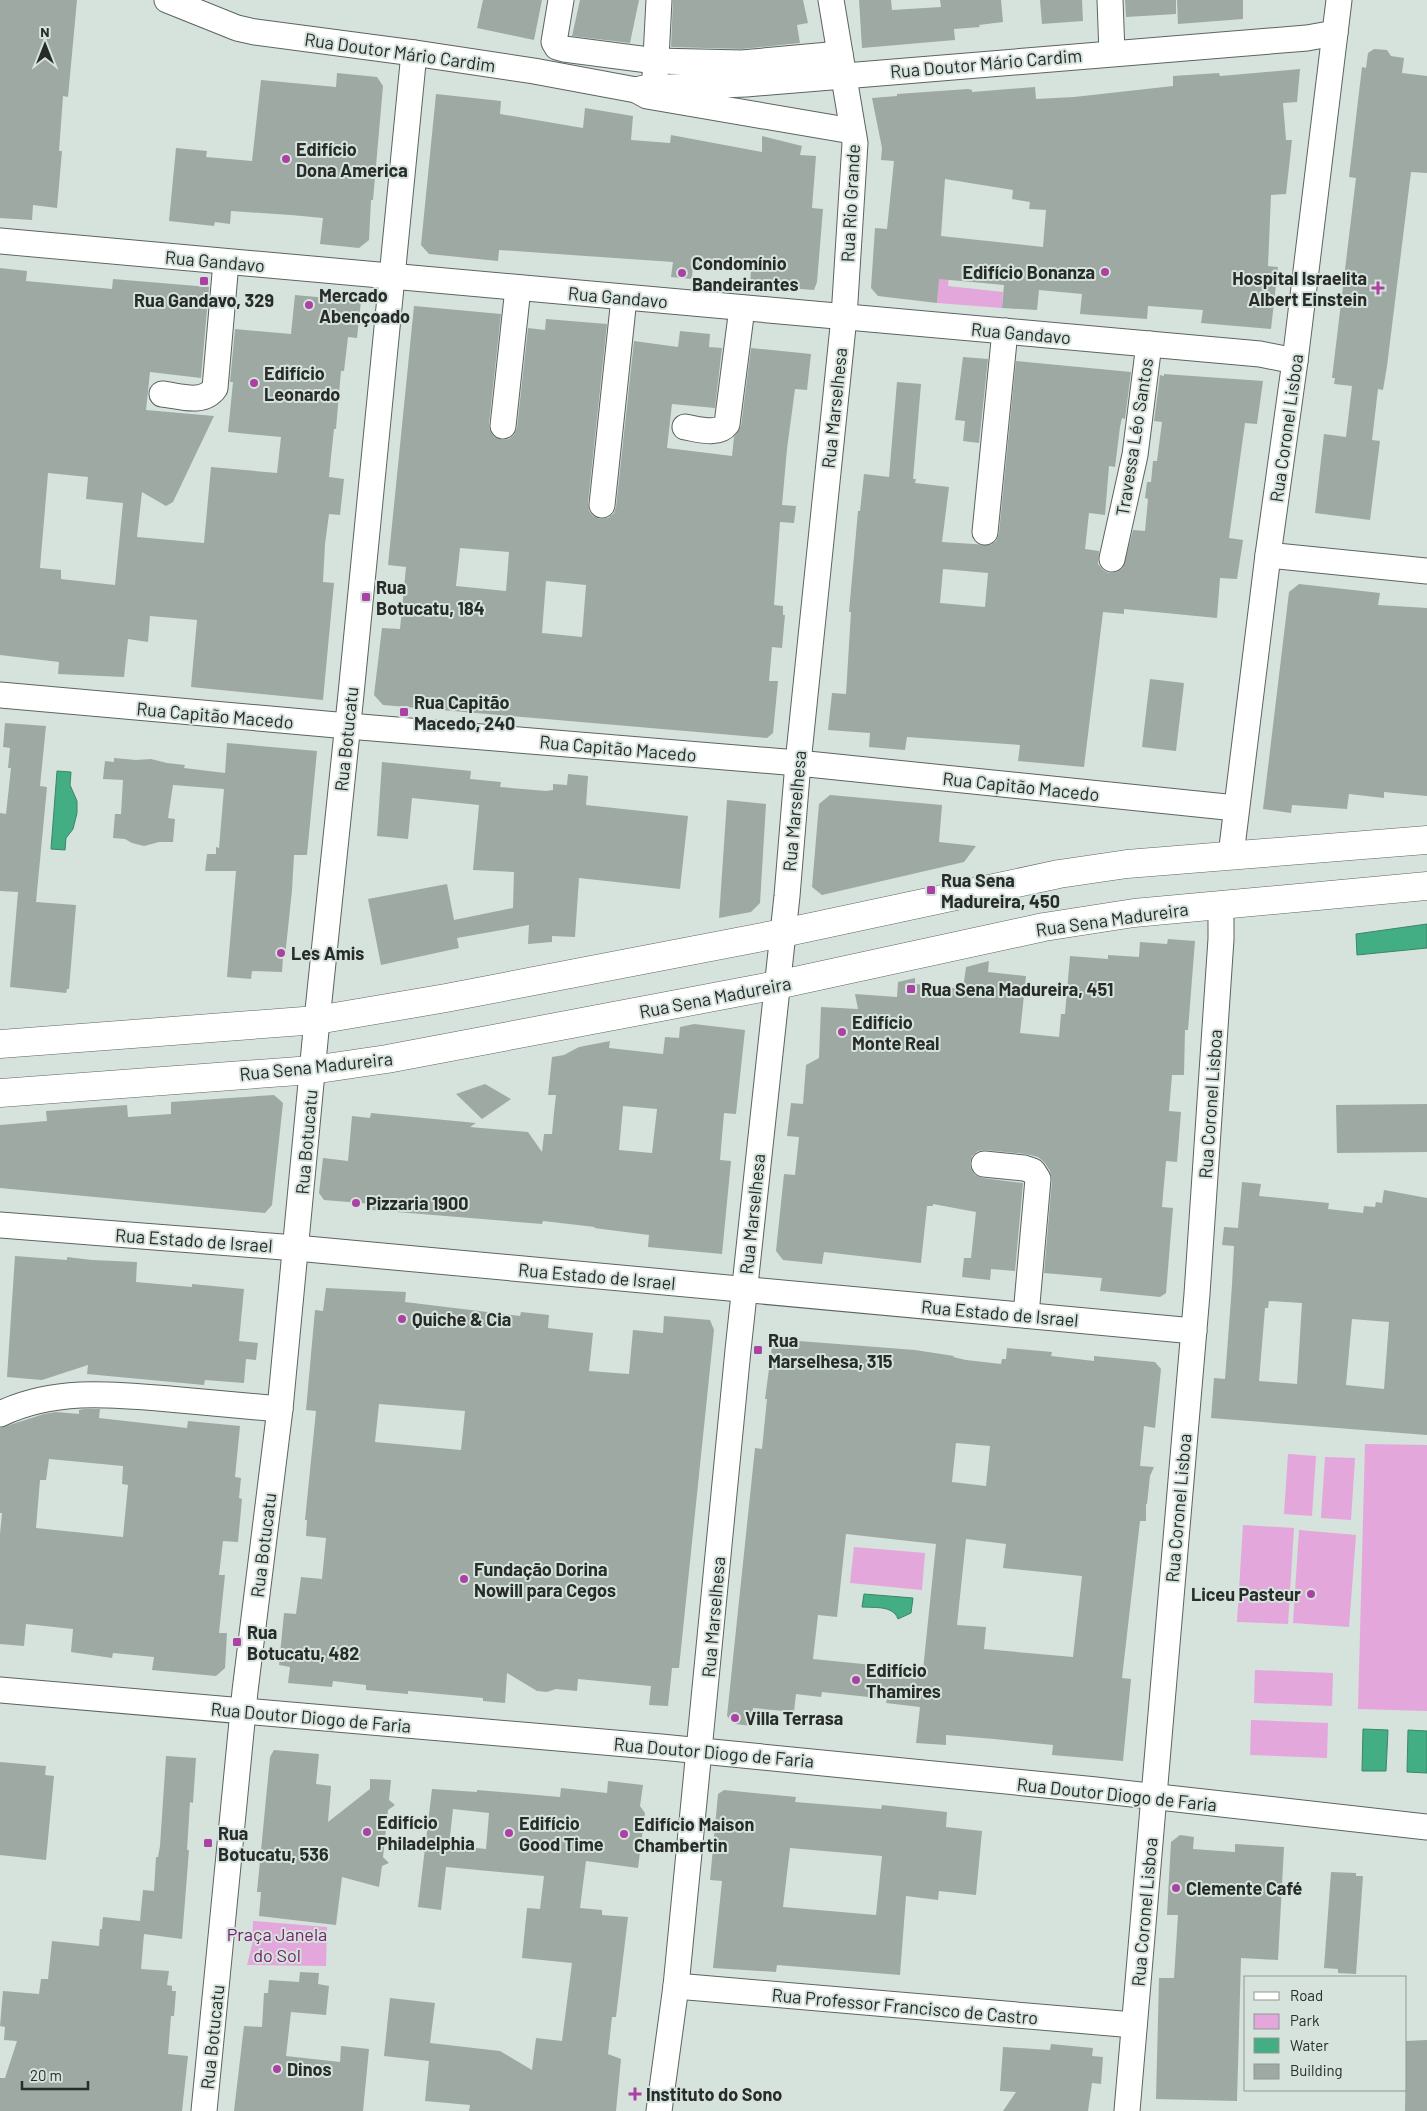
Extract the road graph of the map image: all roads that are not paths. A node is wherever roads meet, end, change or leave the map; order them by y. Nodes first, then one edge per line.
1 (167, 0) edge
2 (561, 0) edge
3 (659, 0) edge
4 (831, 0) edge
5 (1110, 0) edge
6 (1339, 0) edge
7 (1335, 33) junction
8 (414, 53) junction
9 (1112, 53) junction
10 (656, 61) junction
11 (842, 64) junction
12 (649, 92) junction
13 (852, 131) junction
14 (0, 241) edge
15 (226, 262) junction
16 (392, 277) junction
17 (518, 288) junction
18 (624, 298) junction
19 (742, 308) junction
20 (844, 317) junction
21 (1005, 331) junction
22 (1149, 344) junction
23 (1295, 361) junction
24 (162, 394) dead end
25 (503, 426) dead end
26 (686, 427) dead end
27 (602, 505) dead end
28 (985, 532) dead end
29 (1268, 555) junction
30 (1112, 559) dead end
31 (1427, 571) edge
32 (0, 695) edge
33 (348, 726) junction
34 (798, 763) junction
35 (1236, 808) junction
36 (1427, 840) edge
37 (1231, 855) junction
38 (1427, 886) edge
39 (1221, 905) junction
40 (783, 933) junction
41 (777, 985) junction
42 (317, 1020) junction
43 (0, 1044) edge
44 (312, 1070) junction
45 (0, 1093) edge
46 (984, 1164) dead end
47 (0, 1225) edge
48 (296, 1248) junction
49 (744, 1289) junction
50 (1026, 1315) junction
51 (1194, 1330) junction
52 (280, 1409) junction
53 (0, 1414) edge
54 (0, 1690) edge
55 (244, 1711) junction
56 (699, 1751) junction
57 (1154, 1797) junction
58 (1427, 1827) edge
59 (676, 1986) junction
60 (1134, 2025) junction
61 (204, 2111) edge
62 (659, 2111) edge
63 (1128, 2111) edge

1 - 8 street, Rua Doutor Mário Cardim
2 - 10 street
3 - 10 street
4 - 11 street, Rua Rio Grande
5 - 9 street
6 - 7 street, Rua Coronel Lisboa
7 - 9 street, Rua Doutor Mário Cardim
7 - 23 street, Rua Coronel Lisboa
8 - 12 street, Rua Doutor Mário Cardim
8 - 16 street, Rua Botucatu
9 - 11 street, Rua Doutor Mário Cardim
10 - 11 street
10 - 12 street
11 - 12 street, Rua Doutor Mário Cardim
11 - 13 street, Rua Rio Grande
12 - 13 street, Rua Doutor Mário Cardim
13 - 20 street, Rua Rio Grande
14 - 15 street, Rua Gandavo
15 - 16 street, Rua Gandavo
15 - 24 street
16 - 17 street, Rua Gandavo
16 - 33 street, Rua Botucatu
17 - 18 street, Rua Gandavo
17 - 25 street
18 - 19 street, Rua Gandavo
18 - 27 street
19 - 20 street, Rua Gandavo
19 - 26 street
20 - 21 street, Rua Gandavo
20 - 34 street, Rua Marselhesa
21 - 22 street, Rua Gandavo
21 - 28 street
22 - 23 street, Rua Gandavo
22 - 30 street, Travessa Léo Santos
23 - 29 street, Rua Coronel Lisboa
29 - 31 street
29 - 35 street, Rua Coronel Lisboa
32 - 33 street, Rua Capitão Macedo
33 - 34 street, Rua Capitão Macedo
33 - 42 street, Rua Botucatu
34 - 35 street, Rua Capitão Macedo
34 - 40 street, Rua Marselhesa
35 - 37 street, Rua Coronel Lisboa
36 - 37 main road
37 - 40 main road
38 - 39 main road, Rua Sena Madureira
39 - 41 main road, Rua Sena Madureira
39 - 51 street, Rua Coronel Lisboa
40 - 41 street, Rua Marselhesa
40 - 42 main road
41 - 44 main road, Rua Sena Madureira
41 - 49 street, Rua Marselhesa
42 - 43 main road
42 - 44 street, Rua Botucatu
44 - 45 main road, Rua Sena Madureira
44 - 48 street, Rua Botucatu
46 - 50 street
47 - 48 street, Rua Estado de Israel
48 - 49 street, Rua Estado de Israel
48 - 52 street, Rua Botucatu
49 - 50 street, Rua Estado de Israel
49 - 56 street, Rua Marselhesa
50 - 51 street, Rua Estado de Israel
51 - 57 street, Rua Coronel Lisboa
52 - 53 street
52 - 55 street, Rua Botucatu
54 - 55 street, Rua Doutor Diogo de Faria
55 - 56 street, Rua Doutor Diogo de Faria
55 - 61 street, Rua Botucatu
56 - 57 street, Rua Doutor Diogo de Faria
56 - 59 street, Rua Marselhesa
57 - 58 street, Rua Doutor Diogo de Faria
57 - 60 street, Rua Coronel Lisboa
59 - 60 street, Rua Professor Francisco de Castro
59 - 62 street, Rua Marselhesa
60 - 63 street, Rua Coronel Lisboa

